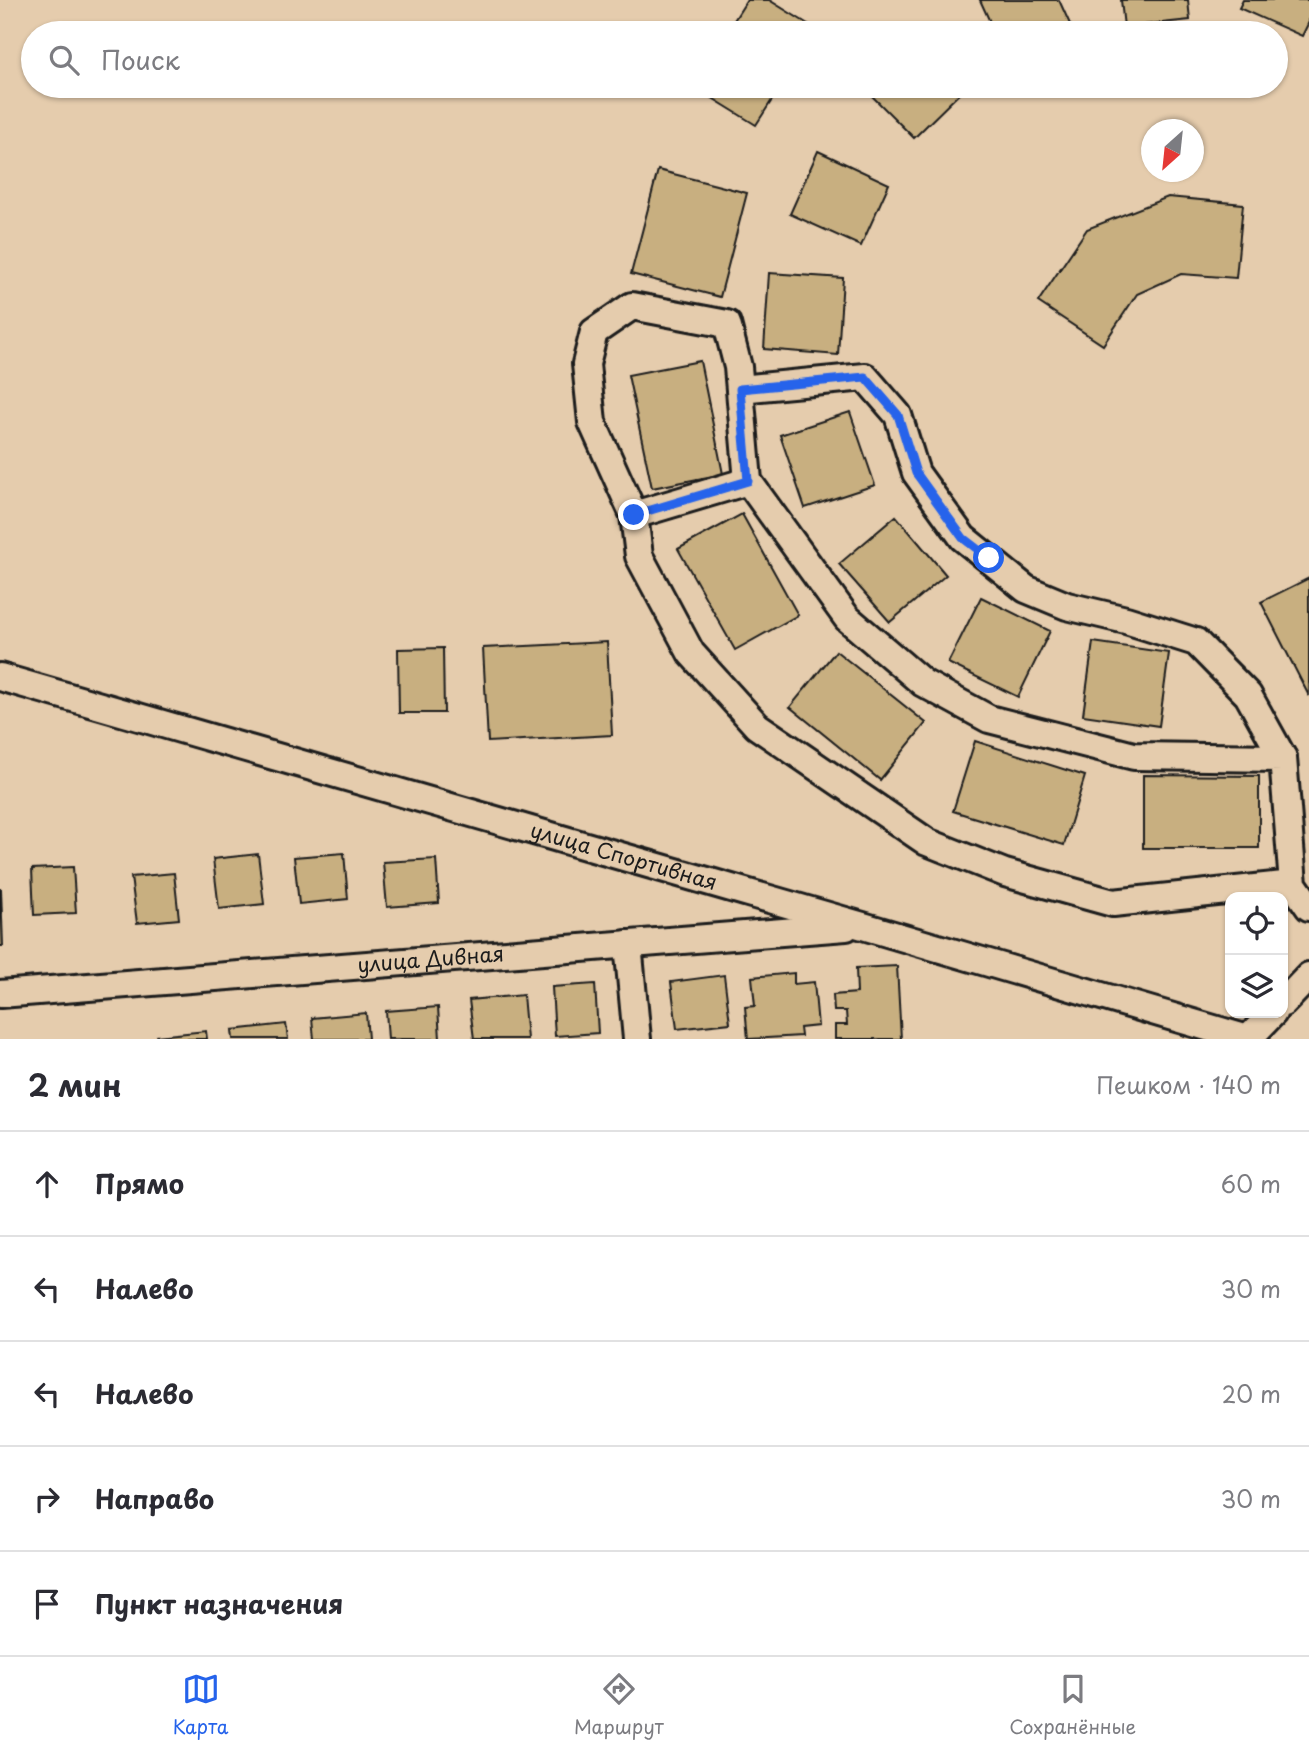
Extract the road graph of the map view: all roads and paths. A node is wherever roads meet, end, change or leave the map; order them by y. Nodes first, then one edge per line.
1 (740, 389) junction
2 (748, 481) junction
3 (634, 515) junction
4 (0, 677) edge
5 (1283, 758) junction
6 (1293, 884) junction
7 (1309, 907) edge
8 (863, 926) junction
9 (628, 944) junction
10 (1309, 976) edge
11 (0, 994) edge
12 (1288, 998) edge
13 (1268, 1018) edge
14 (637, 1039) edge
15 (1248, 1039) edge

1 - 2 street
1 - 3 street
1 - 5 street
2 - 3 street
2 - 5 street
3 - 6 street
4 - 8 street, улица Спортивная
5 - 6 street
6 - 7 street
8 - 9 street, улица Дивная
8 - 15 street, улица Спортивная
9 - 11 street, улица Дивная
9 - 14 street
10 - 12 street
13 - 15 street

